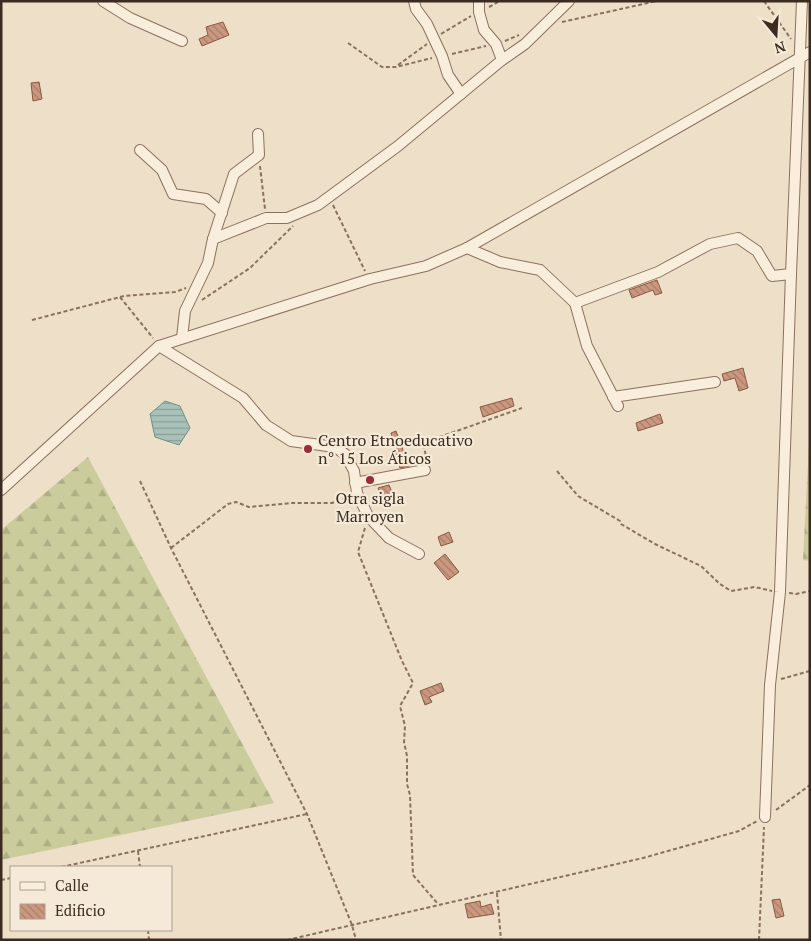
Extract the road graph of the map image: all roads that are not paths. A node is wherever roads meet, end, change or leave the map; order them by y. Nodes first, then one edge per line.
1 (103, 1) edge
2 (414, 1) edge
3 (569, 1) edge
4 (802, 1) edge
5 (479, 6) edge
6 (182, 41) dead end
7 (810, 52) edge
8 (799, 53) junction
9 (502, 60) junction
10 (461, 94) junction
11 (258, 134) dead end
12 (140, 150) dead end
13 (222, 213) junction
14 (213, 239) junction
15 (467, 248) junction
16 (791, 274) junction
17 (575, 303) junction
18 (182, 338) junction
19 (159, 346) junction
20 (715, 382) dead end
21 (613, 396) junction
22 (618, 406) dead end
23 (425, 470) road end
24 (356, 488) junction
25 (1, 490) edge
26 (419, 554) dead end
27 (765, 817) road end

1 - 6 street
2 - 10 street
3 - 9 street
4 - 8 street
5 - 9 street
7 - 8 street
8 - 15 street
8 - 16 street
9 - 10 street
10 - 14 street
11 - 13 street
12 - 13 street
13 - 14 street
14 - 18 street
15 - 17 street
15 - 18 street
16 - 17 street
16 - 27 street
17 - 21 street
18 - 19 street
19 - 24 street
19 - 25 street
20 - 21 street
21 - 22 street
23 - 24 street
24 - 26 street

